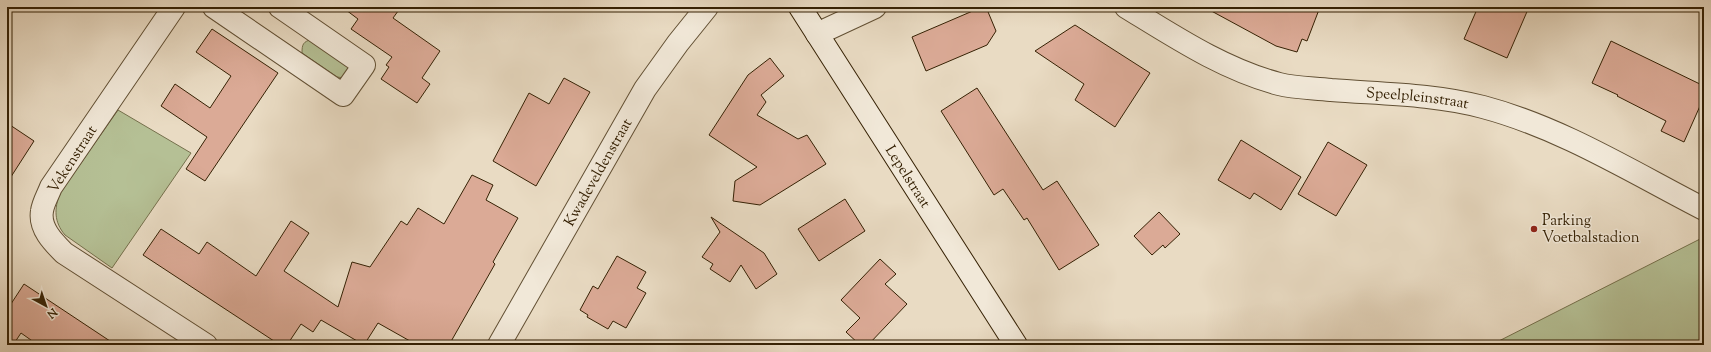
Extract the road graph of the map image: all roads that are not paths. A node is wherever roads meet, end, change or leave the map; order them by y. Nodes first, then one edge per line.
1 (174, 7) edge
2 (214, 7) edge
3 (280, 7) edge
4 (707, 7) edge
5 (800, 7) edge
6 (875, 7) edge
7 (1126, 7) edge
8 (817, 34) junction
9 (1704, 209) edge
10 (206, 345) edge
11 (499, 345) edge
12 (1016, 345) edge

1 - 10 street, Vekenstraat
2 - 3 street
4 - 11 street, Kwadeveldenstraat
5 - 8 street, Lepelstraat
6 - 8 street
7 - 9 street, Speelpleinstraat
8 - 12 street, Lepelstraat

